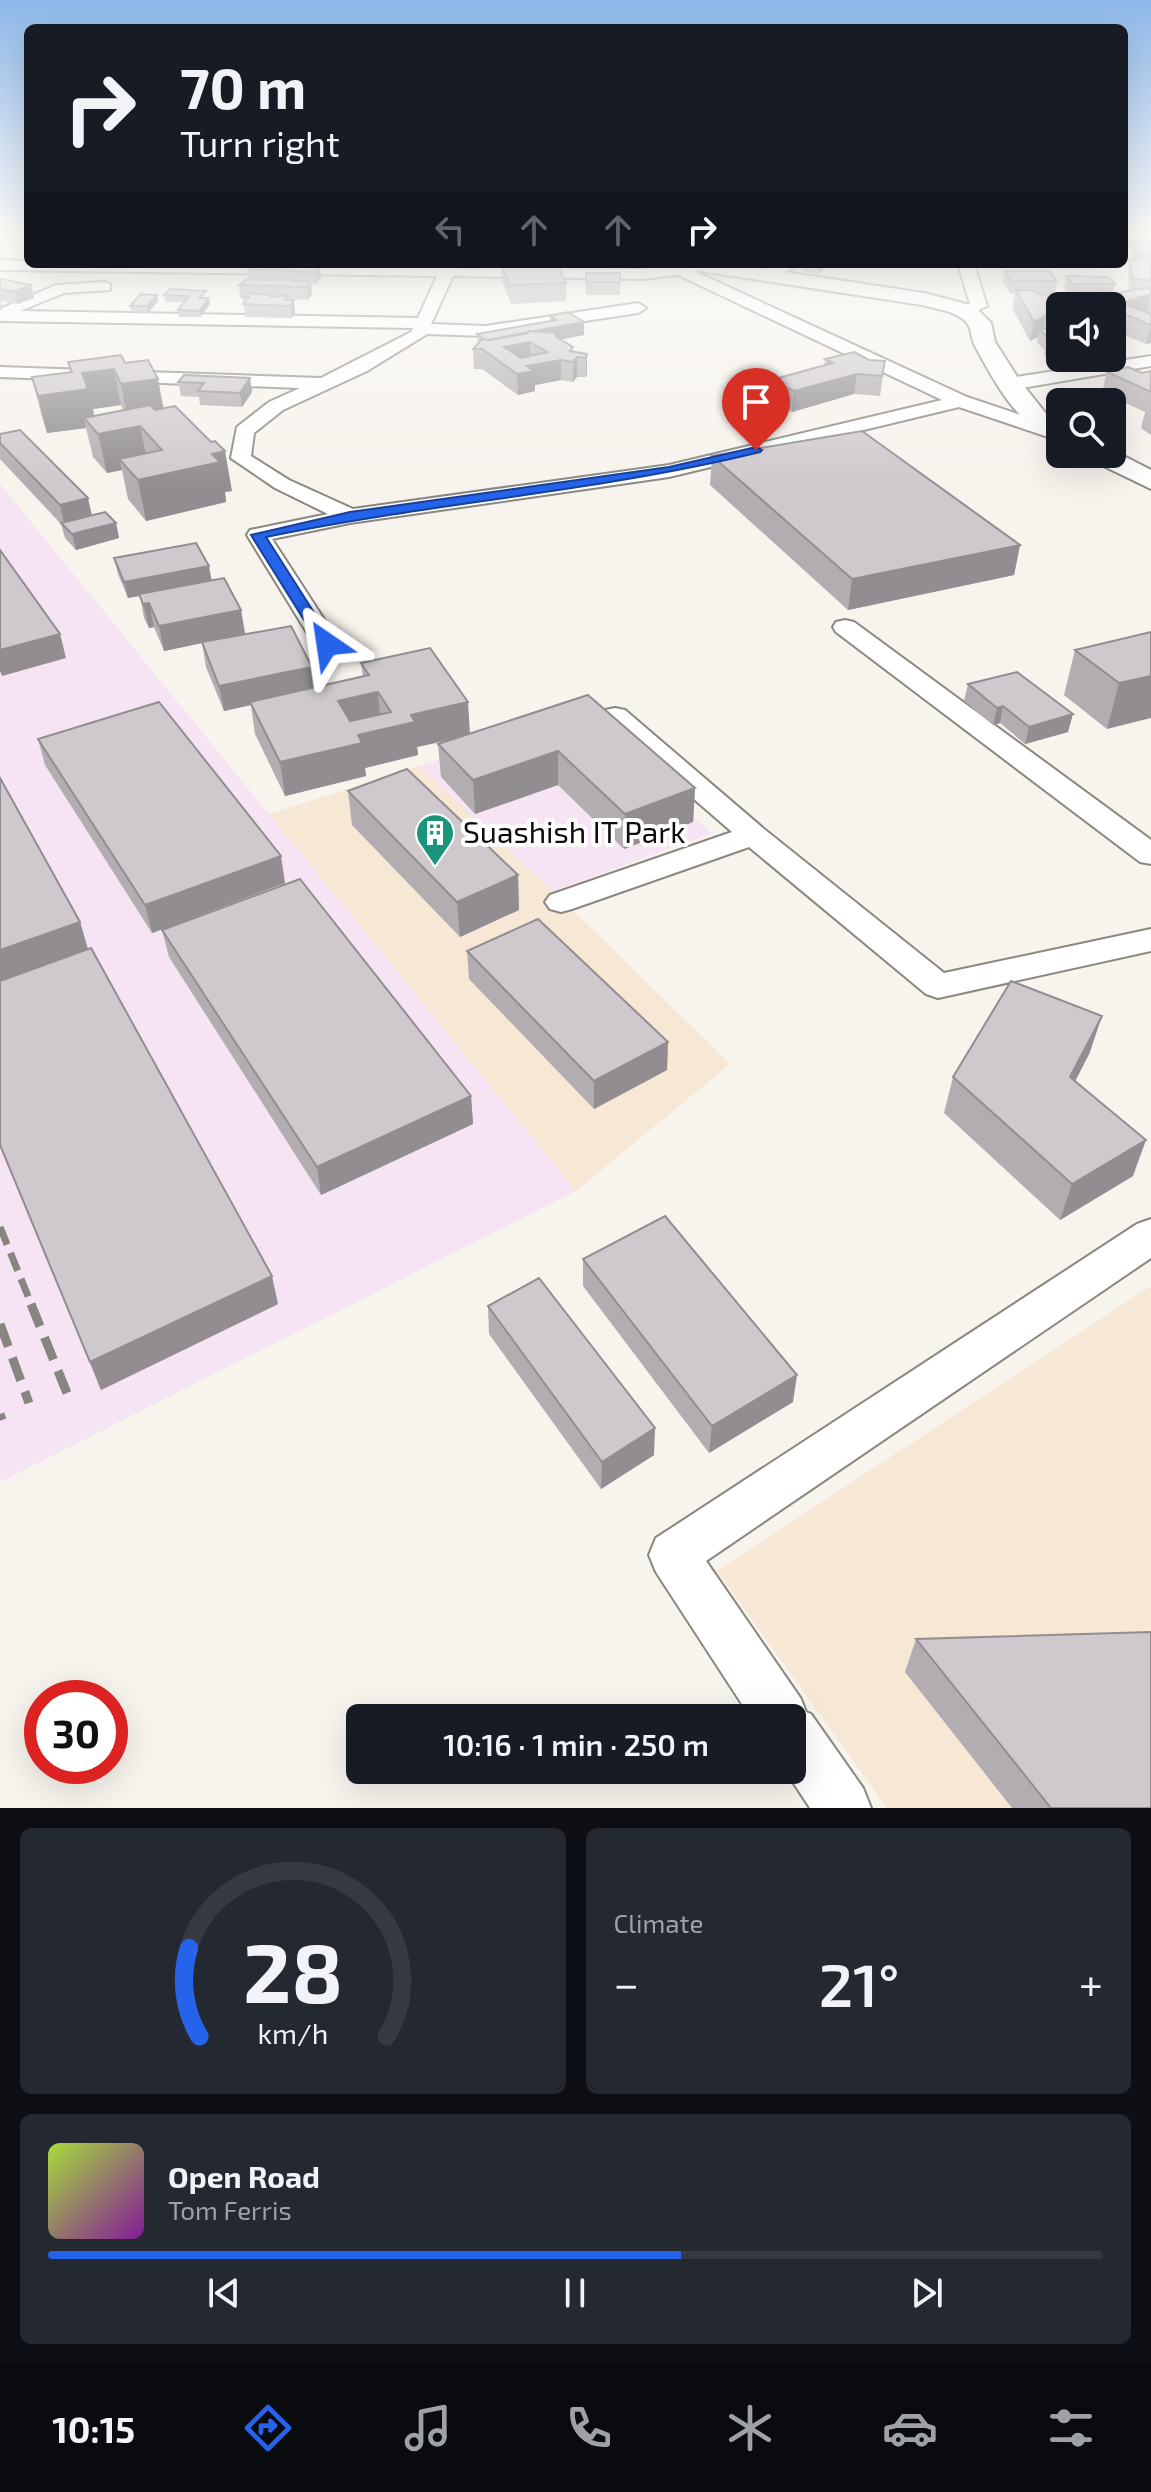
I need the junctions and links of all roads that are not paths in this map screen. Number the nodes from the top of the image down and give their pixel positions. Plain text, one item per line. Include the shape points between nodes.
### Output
1 (14, 315) edge
2 (428, 315) edge
3 (589, 315) edge
4 (790, 315) edge
5 (976, 315) edge
6 (986, 315) edge
7 (1001, 323) dead end
8 (423, 326) junction
9 (1024, 356) dead end
10 (1151, 361) edge
11 (0, 372) edge
12 (1039, 378) junction
13 (324, 384) junction
14 (1010, 384) junction
15 (1047, 388) edge
16 (960, 401) junction
17 (1046, 425) edge
18 (1046, 429) edge
19 (1126, 447) edge
20 (1151, 461) edge
21 (1126, 468) edge
22 (1151, 481) edge
23 (350, 516) junction
24 (845, 627) dead end
25 (327, 644) dead end
26 (615, 716) edge
27 (753, 835) junction
28 (1151, 855) edge
29 (561, 902) dead end
30 (1151, 940) edge
31 (1151, 1236) edge
32 (773, 1704) edge
33 (806, 1754) edge
34 (843, 1808) edge

1 - 8 street
2 - 8 street
3 - 8 street via 486,331
4 - 16 street
5 - 14 main road via 984,342
6 - 7 main road
8 - 13 street via 418,335
9 - 12 main road
10 - 12 street
11 - 13 street
12 - 14 street
12 - 15 main road
13 - 23 street via 276,406 244,431 241,458
14 - 17 main road
16 - 18 street
16 - 23 street via 642,481
19 - 20 main road
21 - 22 main road
23 - 25 street via 258,535
24 - 28 street
26 - 27 street
27 - 29 street
27 - 30 street via 938,986
31 - 32 street via 673,1555
33 - 34 street

